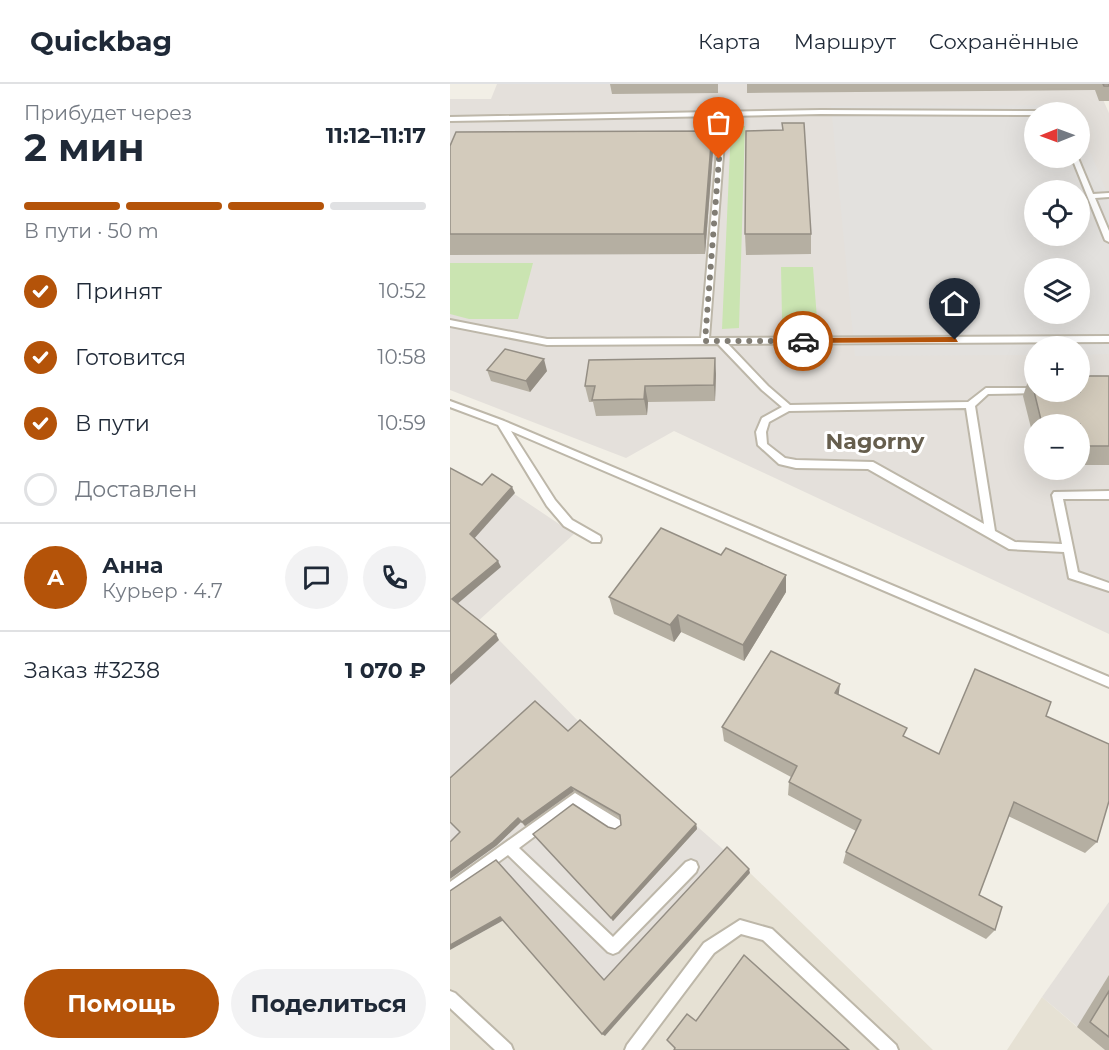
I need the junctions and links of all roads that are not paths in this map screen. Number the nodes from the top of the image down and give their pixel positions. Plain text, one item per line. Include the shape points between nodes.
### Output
1 (1024, 113) edge
2 (723, 114) junction
3 (450, 119) edge
4 (1079, 168) edge
5 (1109, 195) edge
6 (1091, 196) junction
7 (1109, 240) edge
8 (450, 323) edge
9 (1109, 339) edge
10 (705, 341) junction
11 (720, 341) junction
12 (1024, 391) edge
13 (450, 404) edge
14 (970, 405) junction
15 (786, 406) dead end
16 (501, 423) junction
17 (1109, 495) edge
18 (990, 533) junction
19 (596, 539) dead end
20 (1068, 548) junction
21 (1109, 586) edge
22 (1109, 682) edge
23 (616, 825) edge
24 (509, 847) junction
25 (691, 867) dead end
26 (450, 890) edge
27 (450, 998) edge
28 (506, 1050) edge
29 (632, 1050) edge
30 (891, 1050) edge

1 - 2 lane
2 - 3 lane
2 - 10 lane
4 - 6 lane
5 - 6 lane
6 - 7 lane
8 - 10 lane via 547,342
9 - 11 lane
10 - 11 lane
11 - 15 lane
12 - 14 lane via 986,391
13 - 16 lane
14 - 18 lane
14 - 18 lane via 788,408 765,420 760,432 763,445 782,461 870,465
16 - 19 lane via 551,503 568,523
16 - 22 lane
17 - 20 lane via 1057,495
18 - 20 lane via 1013,546
20 - 21 lane via 1073,575
23 - 24 lane via 575,799
24 - 25 lane via 613,947
24 - 26 lane
27 - 28 lane
29 - 30 lane via 709,948 740,927 767,934

